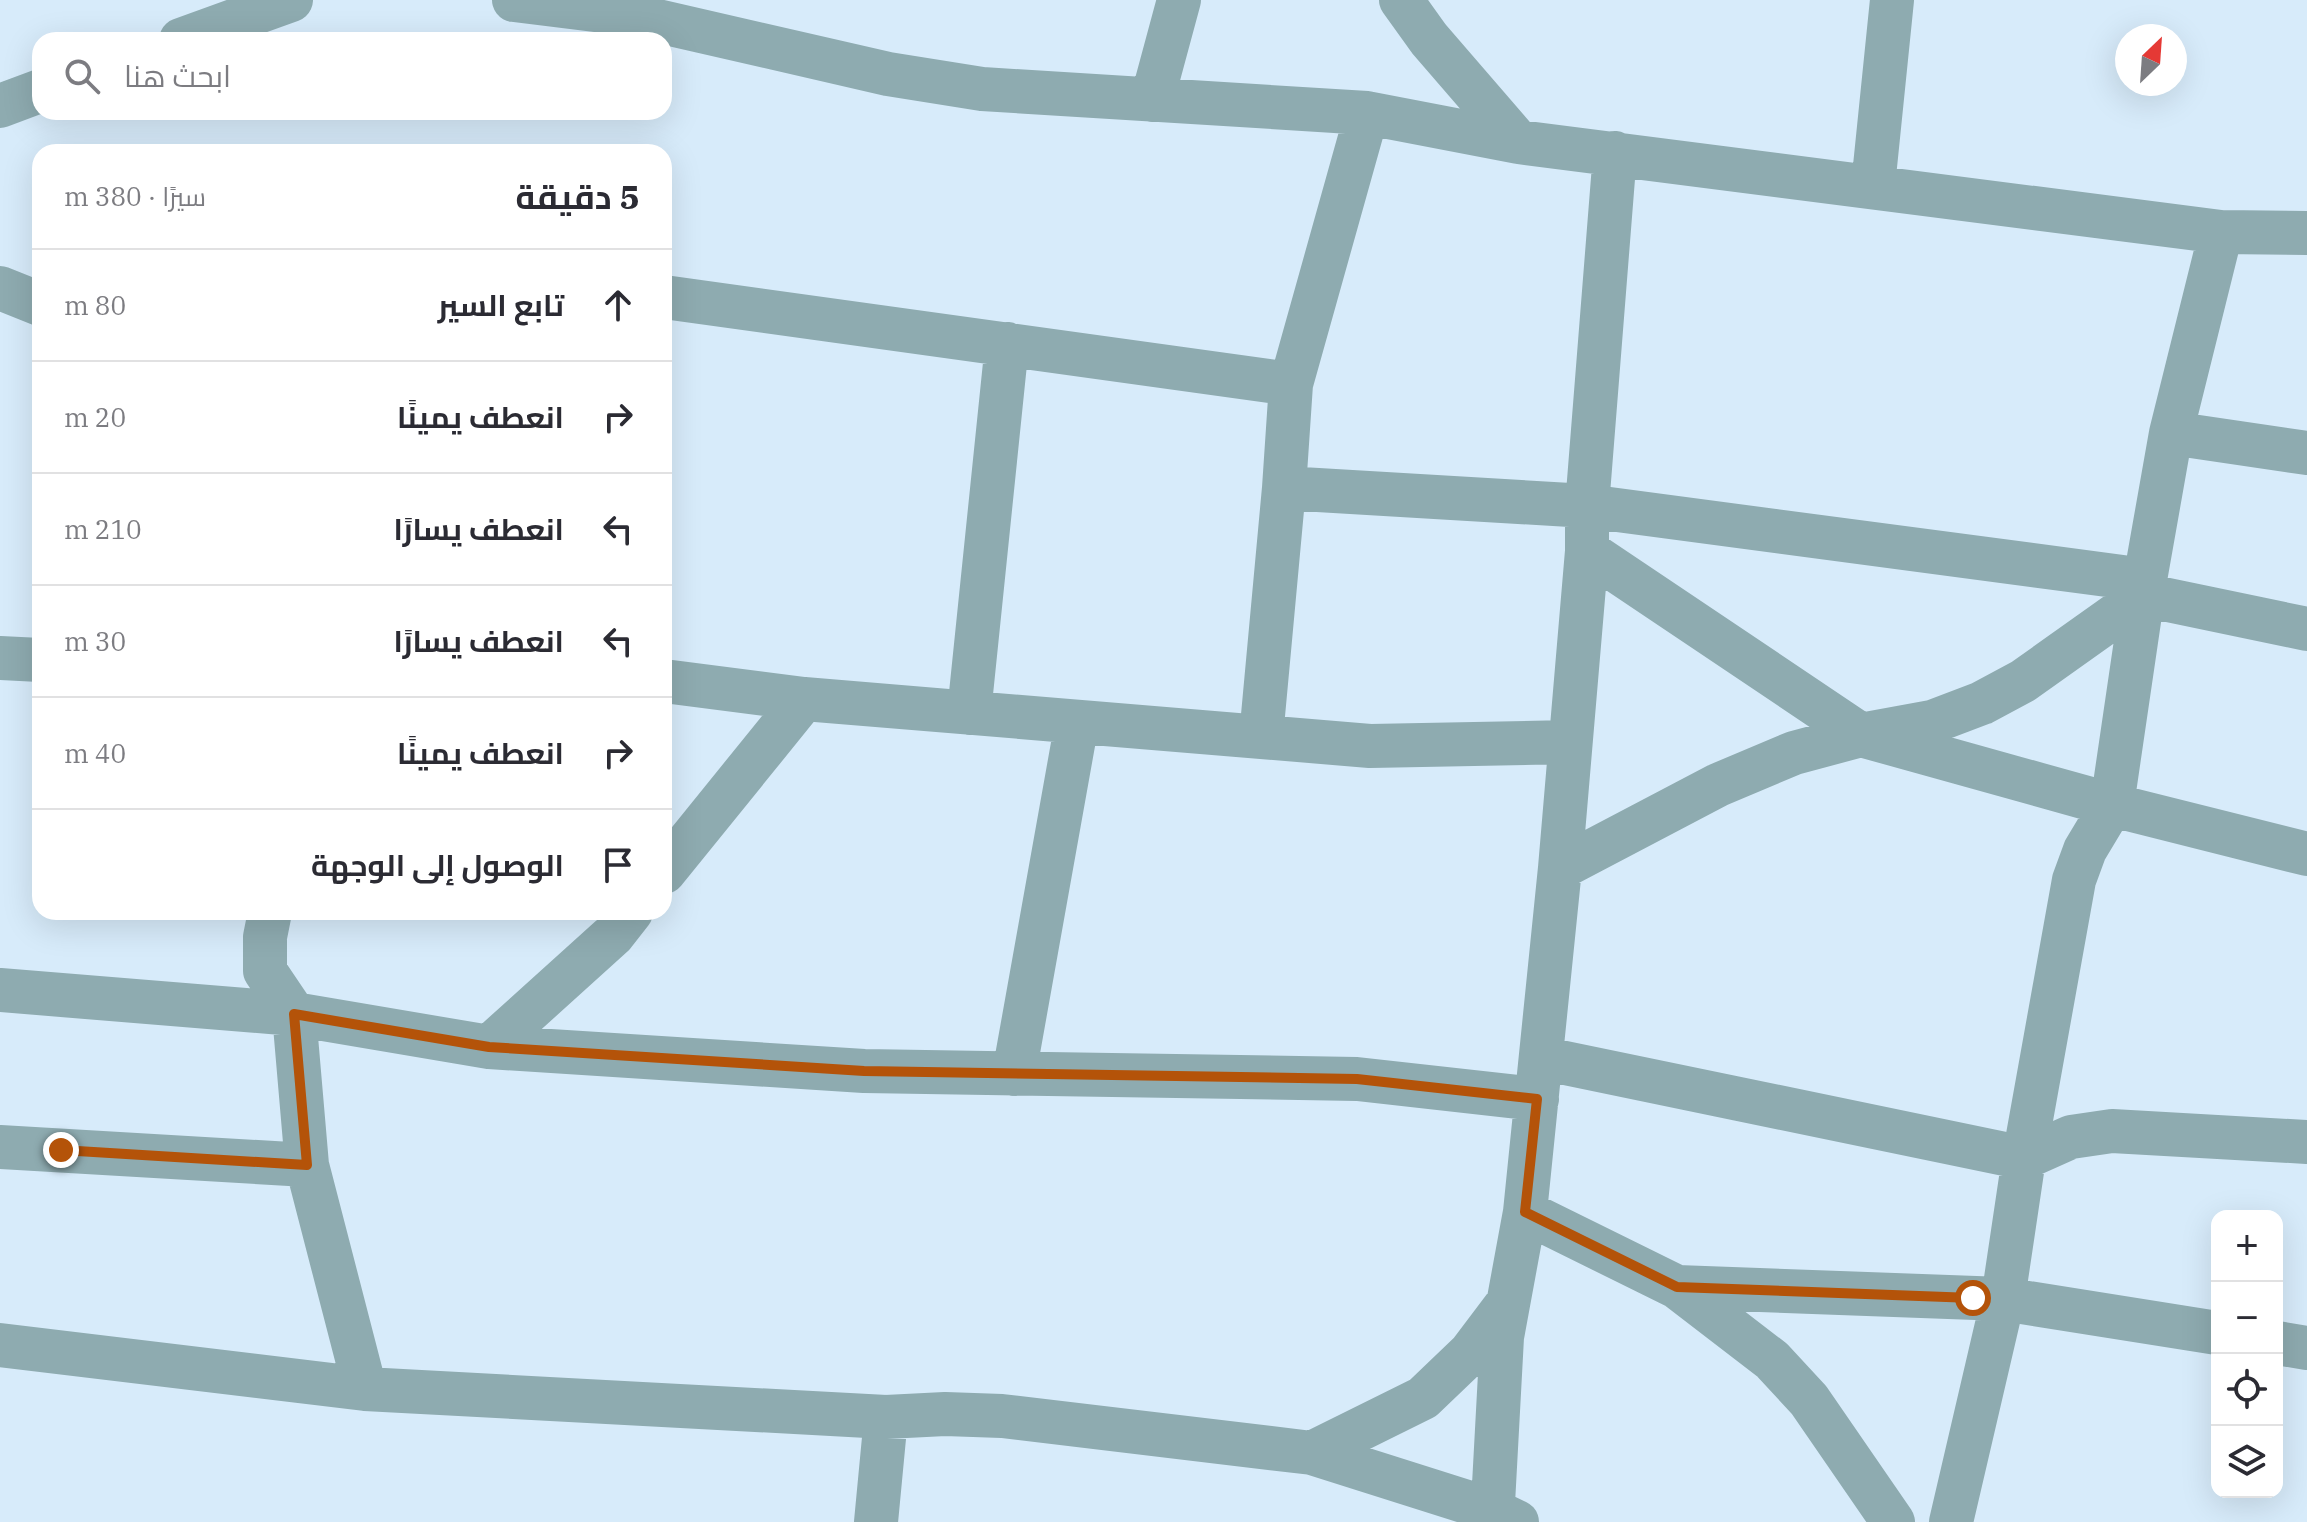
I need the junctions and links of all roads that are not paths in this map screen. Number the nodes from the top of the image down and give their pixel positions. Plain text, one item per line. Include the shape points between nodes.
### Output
1 (291, 0) edge
2 (514, 0) edge
3 (1179, 0) edge
4 (1401, 0) edge
5 (1892, 0) edge
6 (629, 7) edge
7 (203, 32) edge
8 (32, 94) edge
9 (1152, 100) junction
10 (0, 106) edge
11 (1367, 113) junction
12 (1518, 142) junction
13 (1615, 153) junction
14 (1873, 186) junction
15 (2221, 232) junction
16 (2307, 233) edge
17 (0, 288) edge
18 (672, 298) edge
19 (32, 301) edge
20 (1007, 344) junction
21 (1291, 384) junction
22 (2171, 433) junction
23 (2307, 453) edge
24 (1284, 488) junction
25 (1587, 506) junction
26 (1587, 551) junction
27 (2144, 587) junction
28 (2307, 629) edge
29 (0, 658) edge
30 (32, 660) edge
31 (672, 682) edge
32 (804, 699) junction
33 (969, 713) junction
34 (1077, 722) junction
35 (1861, 735) junction
36 (1261, 737) junction
37 (1570, 742) junction
38 (2112, 805) junction
39 (2307, 854) edge
40 (672, 862) edge
41 (1560, 868) junction
42 (268, 920) edge
43 (625, 920) edge
44 (0, 990) edge
45 (294, 1014) junction
46 (489, 1047) junction
47 (1014, 1074) junction
48 (1539, 1078) junction
49 (2307, 1142) edge
50 (0, 1147) edge
51 (2024, 1158) junction
52 (307, 1165) junction
53 (1525, 1212) junction
54 (1677, 1287) junction
55 (2003, 1299) junction
56 (1508, 1303) junction
57 (2211, 1332) edge
58 (2283, 1344) edge
59 (0, 1345) edge
60 (2307, 1348) edge
61 (365, 1389) junction
62 (886, 1417) junction
63 (1312, 1453) junction
64 (1500, 1518) edge
65 (876, 1522) edge
66 (1893, 1522) edge
67 (1951, 1522) edge

1 - 7 street
2 - 6 street
3 - 9 street
4 - 12 street
5 - 14 street
6 - 9 street via 888,74 982,89
8 - 10 street
9 - 11 street
11 - 12 street
11 - 21 street
12 - 13 street
13 - 14 street
13 - 25 street
14 - 15 street
15 - 16 street
15 - 22 street
17 - 19 street
18 - 20 street
20 - 21 street
20 - 33 street
21 - 24 street
22 - 23 street
22 - 27 street
24 - 25 street
24 - 36 street
25 - 26 street
25 - 27 street
26 - 35 street
26 - 37 street
27 - 28 street
27 - 35 street via 2023,681 1982,703 1932,722
27 - 38 street
29 - 30 street
31 - 32 street
32 - 33 street
32 - 40 street
33 - 34 street
34 - 36 street
34 - 47 street
35 - 38 street
35 - 41 street via 1794,753 1718,785
36 - 37 street via 1370,746
37 - 41 street
38 - 39 street
38 - 51 street via 2074,880
41 - 48 street
42 - 45 street via 265,971
43 - 46 street
44 - 45 street
45 - 46 street
45 - 52 street
46 - 47 street via 864,1071
47 - 48 street
48 - 51 street
48 - 53 street
49 - 51 street via 2112,1131 2071,1137
50 - 52 street
51 - 55 street
52 - 61 street
53 - 54 street
53 - 56 street
54 - 55 street
54 - 66 street via 1772,1360 1809,1400
55 - 57 street
55 - 67 street
56 - 63 street via 1470,1353 1423,1398
56 - 64 street via 1502,1337
58 - 60 street
59 - 61 street
61 - 62 street
62 - 63 street via 1002,1416
62 - 65 street
63 - 64 street

